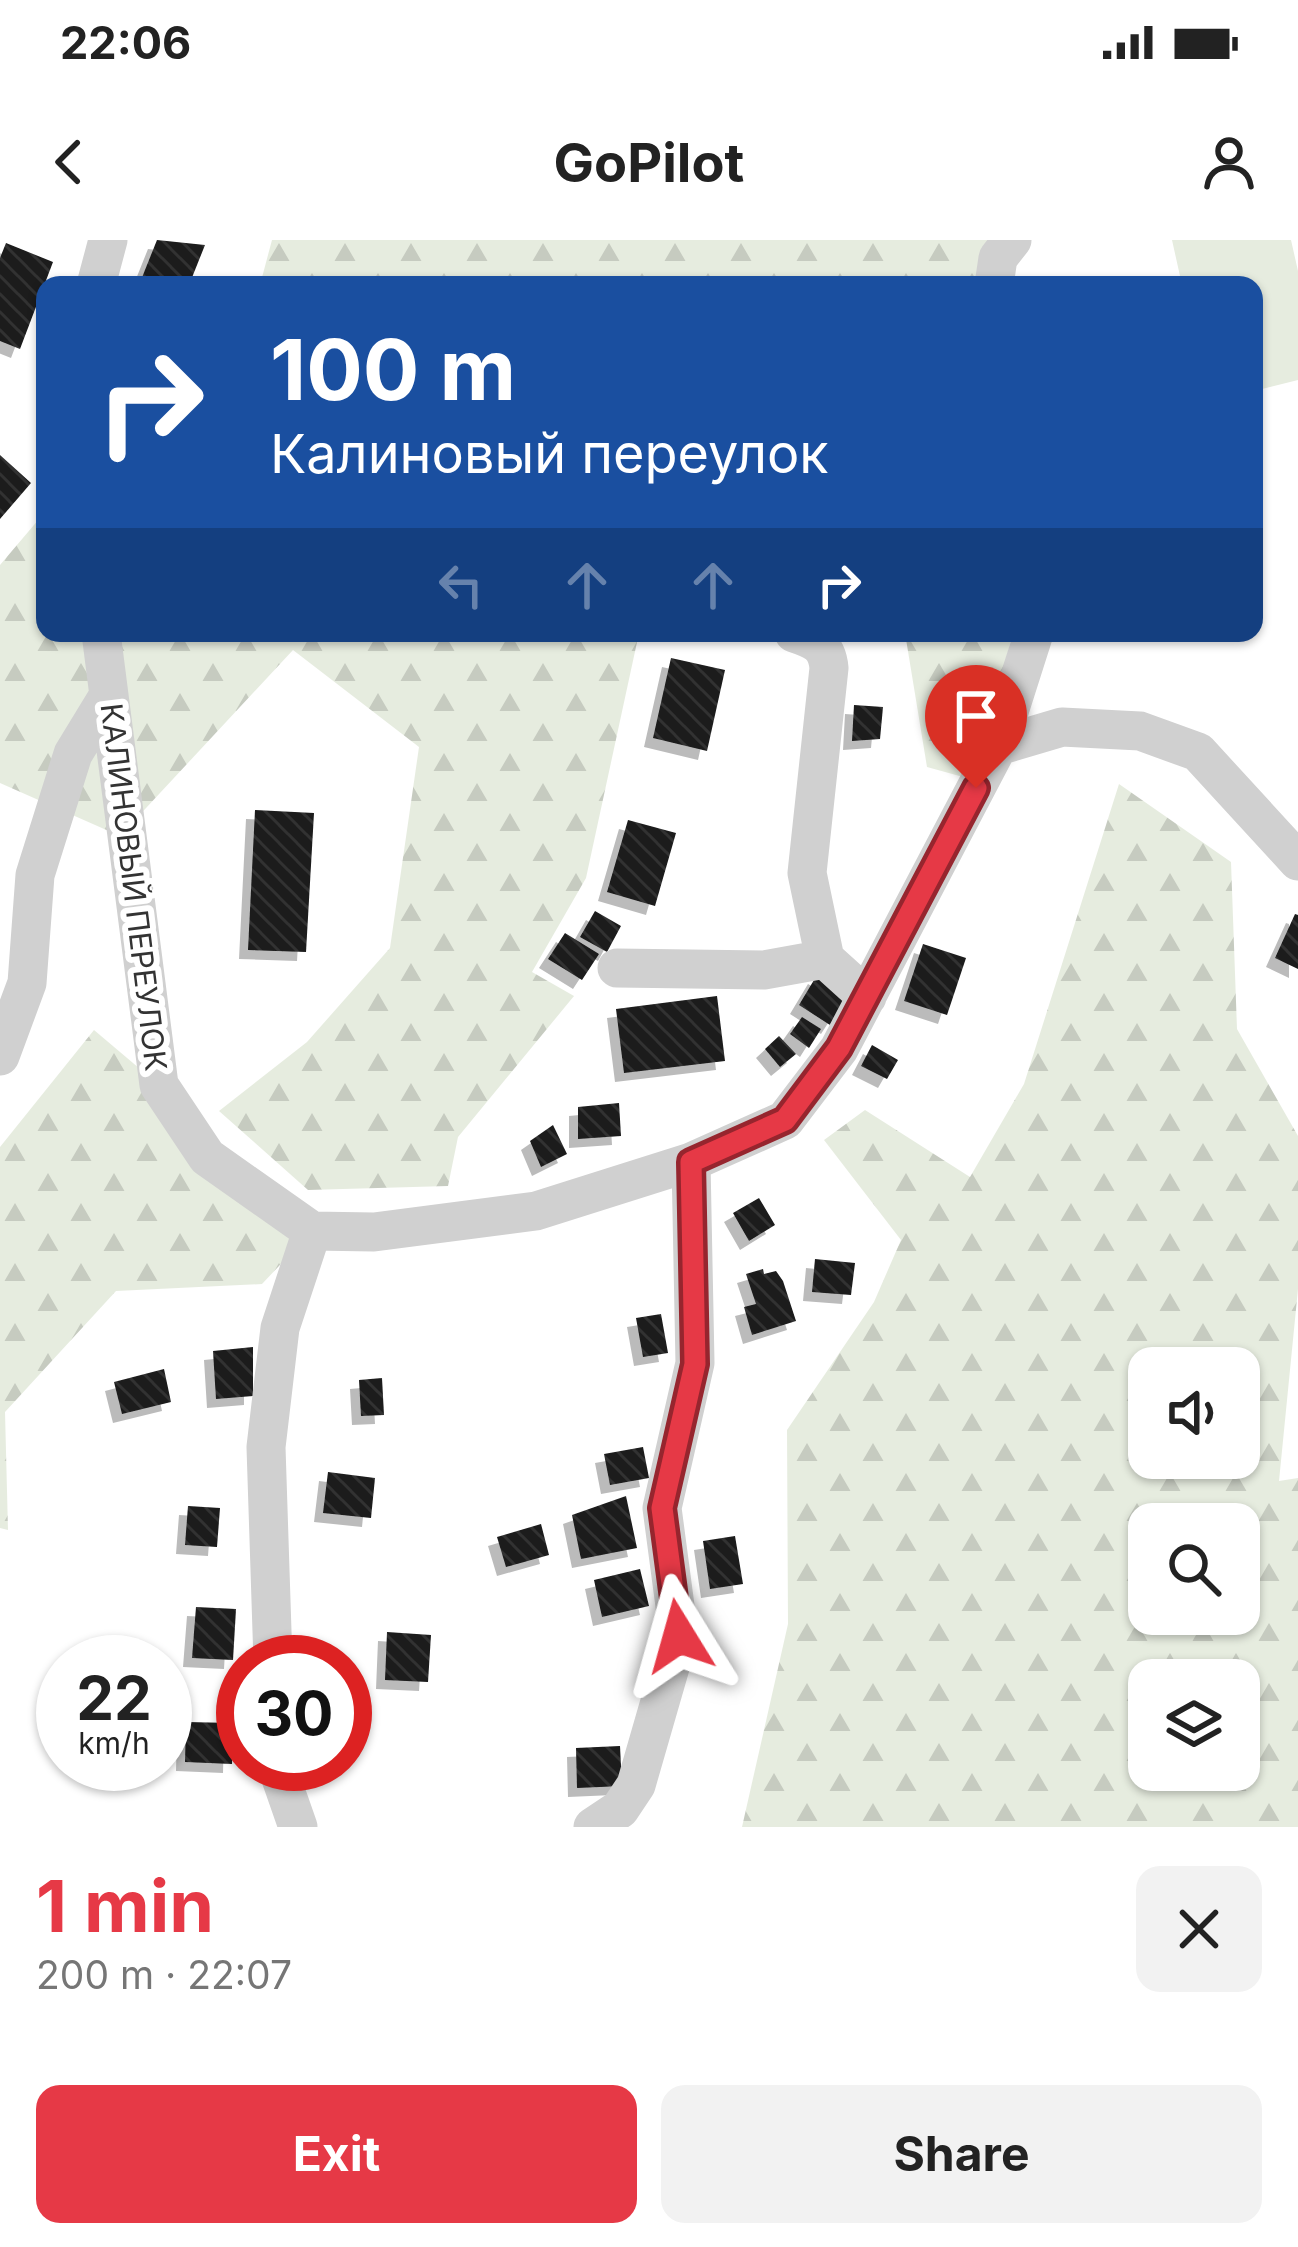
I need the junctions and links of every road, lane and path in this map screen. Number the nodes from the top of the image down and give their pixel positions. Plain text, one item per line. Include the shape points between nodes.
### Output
1 (108, 240) edge
2 (1012, 240) edge
3 (99, 276) edge
4 (995, 276) edge
5 (102, 642) edge
6 (818, 642) edge
7 (1031, 642) edge
8 (109, 695) junction
9 (998, 746) junction
10 (1298, 861) edge
11 (826, 959) junction
12 (617, 968) dead end
13 (867, 997) junction
14 (0, 1056) edge
15 (691, 1162) junction
16 (312, 1232) junction
17 (272, 1635) edge
18 (285, 1791) edge
19 (298, 1827) edge
20 (593, 1827) edge

1 - 3 street
2 - 4 street
5 - 8 street, КАЛИНОВЫЙ ПЕРЕУЛОК
6 - 11 street via 829,668 807,873
7 - 9 street
8 - 14 street via 74,754 35,875 32,958
8 - 16 street, КАЛИНОВЫЙ ПЕРЕУЛОК via 159,1085 207,1157
9 - 10 street via 1062,727 1140,731 1198,752
9 - 13 street
11 - 12 street via 764,970
11 - 13 street
13 - 15 street via 785,1120
15 - 16 street via 536,1211
15 - 20 street via 695,1364 662,1508 679,1636 636,1785
16 - 17 street via 280,1328 266,1447
18 - 19 street

